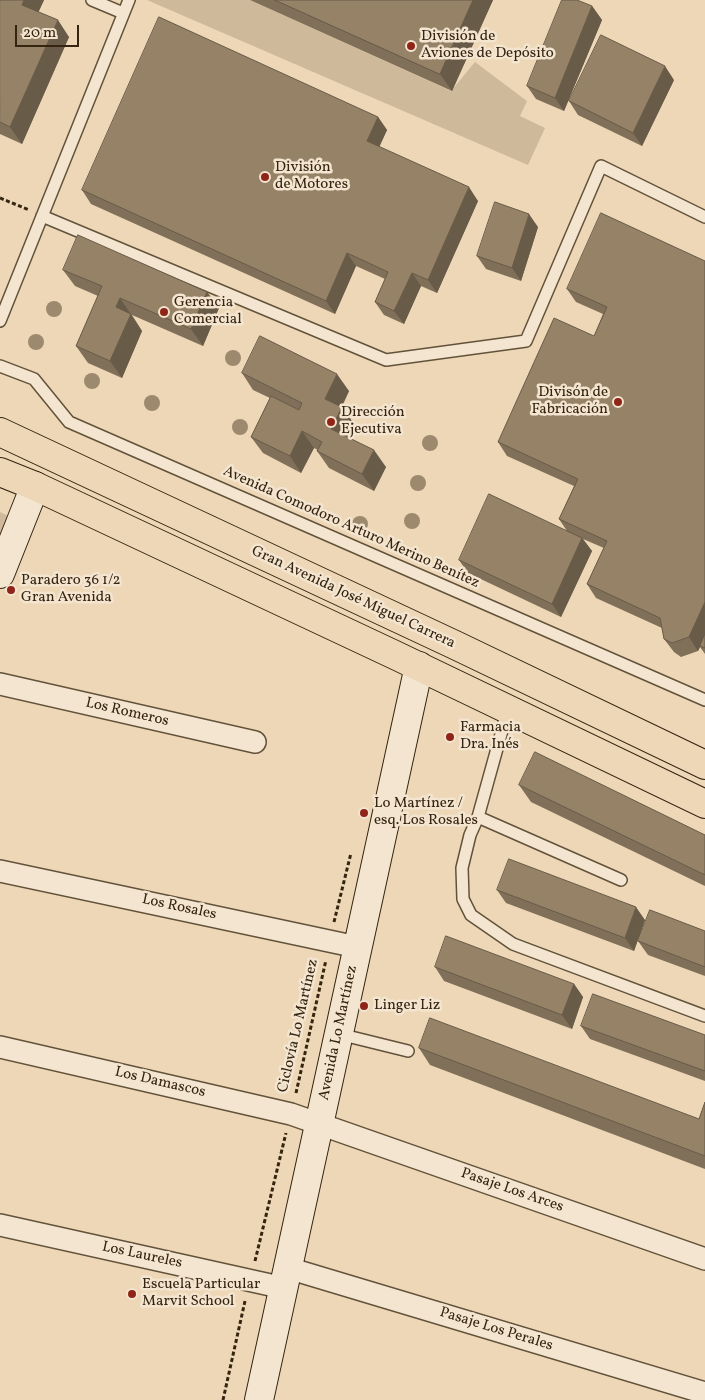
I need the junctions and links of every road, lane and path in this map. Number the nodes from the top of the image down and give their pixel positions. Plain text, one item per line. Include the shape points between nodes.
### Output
1 (92, 0) edge
2 (129, 0) edge
3 (123, 13) junction
4 (0, 198) edge
5 (18, 206) dead end
6 (42, 216) junction
7 (705, 217) edge
8 (0, 321) edge
9 (0, 366) edge
10 (0, 432) edge
11 (26, 443) junction
12 (0, 472) edge
13 (35, 486) junction
14 (0, 574) edge
15 (454, 645) junction
16 (419, 666) junction
17 (0, 684) edge
18 (705, 700) edge
19 (508, 709) junction
20 (255, 742) dead end
21 (705, 765) edge
22 (705, 804) edge
23 (478, 817) junction
24 (353, 845) dead end
25 (0, 871) edge
26 (621, 880) dead end
27 (330, 940) junction
28 (358, 947) junction
29 (705, 1016) edge
30 (339, 1034) junction
31 (0, 1048) edge
32 (408, 1051) dead end
33 (291, 1114) junction
34 (319, 1123) junction
35 (0, 1225) edge
36 (705, 1259) edge
37 (286, 1278) junction
38 (250, 1280) junction
39 (705, 1393) edge
40 (222, 1400) edge
41 (260, 1400) edge

1 - 3 lane
2 - 3 lane
3 - 6 lane
4 - 5 path
6 - 7 lane via 386,360 526,341 601,166
6 - 8 lane
9 - 18 lane, Avenida Comodoro Arturo Merino Benítez via 34,379 69,422
10 - 11 main road, Gran Avenida José Miguel Carrera
11 - 13 main road via 33,464
11 - 15 main road, Gran Avenida José Miguel Carrera
12 - 13 main road
13 - 14 main road
13 - 16 main road
15 - 16 main road via 429,653
15 - 21 main road, Gran Avenida José Miguel Carrera
16 - 19 main road
16 - 28 main road, Avenida Lo Martínez
17 - 20 street, Los Romeros
19 - 22 main road
19 - 23 lane
23 - 26 lane
23 - 29 lane via 462,868 463,899 471,915 513,944
24 - 27 path, Ciclovía Lo Martínez
25 - 27 street, Los Rosales
27 - 28 street, Los Rosales
27 - 33 path, Ciclovía Lo Martínez
28 - 30 main road, Avenida Lo Martínez
30 - 32 lane
30 - 34 main road, Avenida Lo Martínez
31 - 33 street, Los Damascos
33 - 34 street, Los Damascos
33 - 38 path, Ciclovía Lo Martínez
34 - 36 street, Pasaje Los Arces
34 - 37 main road, Avenida Lo Martínez
35 - 38 street, Los Laureles
37 - 38 street, Los Laureles
37 - 39 street, Pasaje Los Perales
37 - 41 main road, Avenida Lo Martínez
38 - 40 path, Ciclovía Lo Martínez

